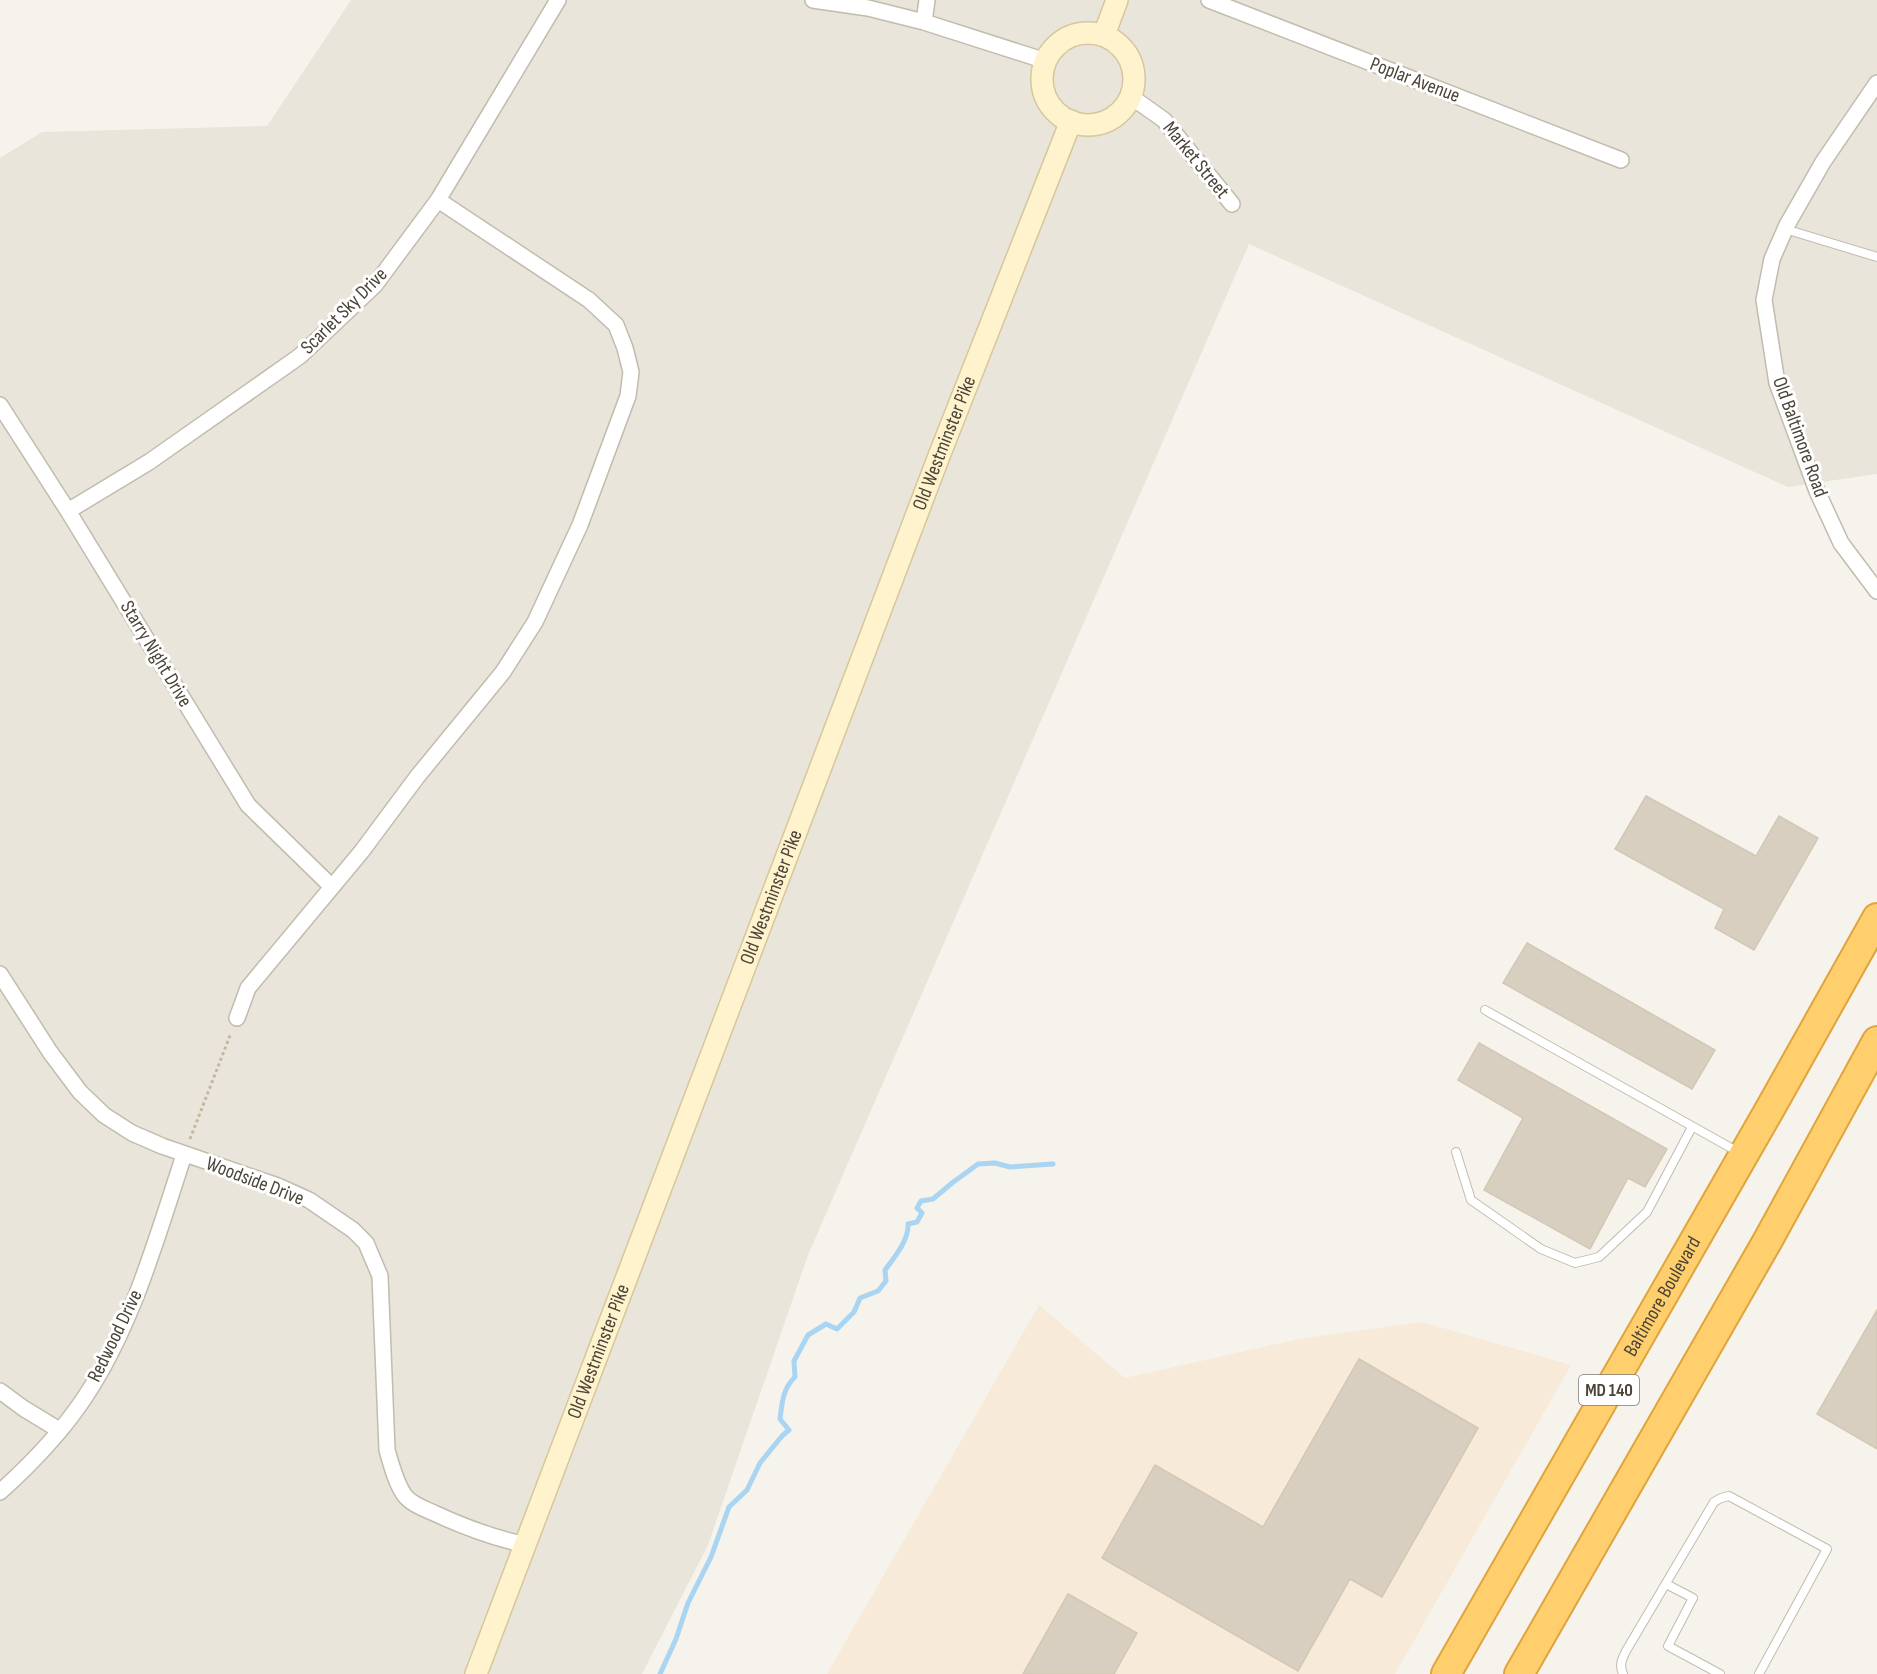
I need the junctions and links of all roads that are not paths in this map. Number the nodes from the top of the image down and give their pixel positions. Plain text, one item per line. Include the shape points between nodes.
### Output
1 (558, 0) edge
2 (813, 0) edge
3 (927, 0) edge
4 (1117, 0) edge
5 (1209, 0) edge
6 (924, 22) junction
7 (1104, 35) junction
8 (1046, 61) junction
9 (1877, 83) edge
10 (1130, 96) junction
11 (1071, 121) junction
12 (1622, 160) dead end
13 (438, 200) junction
14 (1232, 204) dead end
15 (1785, 229) junction
16 (1877, 257) edge
17 (0, 405) edge
18 (68, 511) junction
19 (1877, 591) edge
20 (331, 886) junction
21 (1877, 918) edge
22 (0, 974) edge
23 (1485, 1010) dead end
24 (237, 1018) road end
25 (1877, 1041) edge
26 (1692, 1127) junction
27 (1456, 1152) dead end
28 (184, 1155) junction
29 (1744, 1155) junction
30 (0, 1391) edge
31 (59, 1430) junction
32 (0, 1492) edge
33 (526, 1545) junction
34 (1666, 1584) junction
35 (476, 1674) edge
36 (1446, 1674) edge
37 (1519, 1674) edge
38 (1623, 1674) edge
39 (1720, 1674) edge
40 (1759, 1674) edge

1 - 13 street, Scarlet Sky Drive
2 - 6 street
3 - 6 street
4 - 7 main road
5 - 12 street, Poplar Avenue
6 - 8 street
7 - 8 main road via 1085,32 1067,37
7 - 10 main road via 1122,47 1133,66 1134,89
8 - 11 main road via 1042,84 1048,102
9 - 15 street, Old Baltimore Road via 1823,162
10 - 11 main road via 1124,109 1106,122 1084,125
10 - 14 street, Market Street via 1164,120
11 - 33 main road, Old Westminster Pike via 917,511
13 - 18 street, Scarlet Sky Drive via 375,285 300,356 149,462
13 - 20 street via 588,300 616,325 630,372 628,396 580,525 535,622 503,672
15 - 16 lane
15 - 19 street, Old Baltimore Road via 1772,259 1764,300 1777,383 1841,543
17 - 18 street, Starry Night Drive
18 - 20 street, Starry Night Drive via 249,805
20 - 24 street via 248,988
21 - 29 highway, Baltimore Boulevard / MD 140
22 - 28 street, Woodside Drive via 80,1092 132,1132
23 - 26 lane
25 - 37 highway
26 - 27 lane via 1647,1212 1599,1257 1575,1263 1541,1249 1472,1200
26 - 29 lane
28 - 31 street, Redwood Drive via 130,1309 88,1391
28 - 33 street, Woodside Drive via 309,1200 366,1243 380,1276 387,1450 406,1497 453,1522
29 - 36 highway, Baltimore Boulevard / MD 140
30 - 31 street
31 - 32 street, Redwood Drive
33 - 35 main road, Old Westminster Pike
34 - 38 lane via 1626,1651
34 - 39 lane via 1693,1598 1668,1646
34 - 40 lane via 1714,1502 1721,1497 1740,1501 1827,1549

